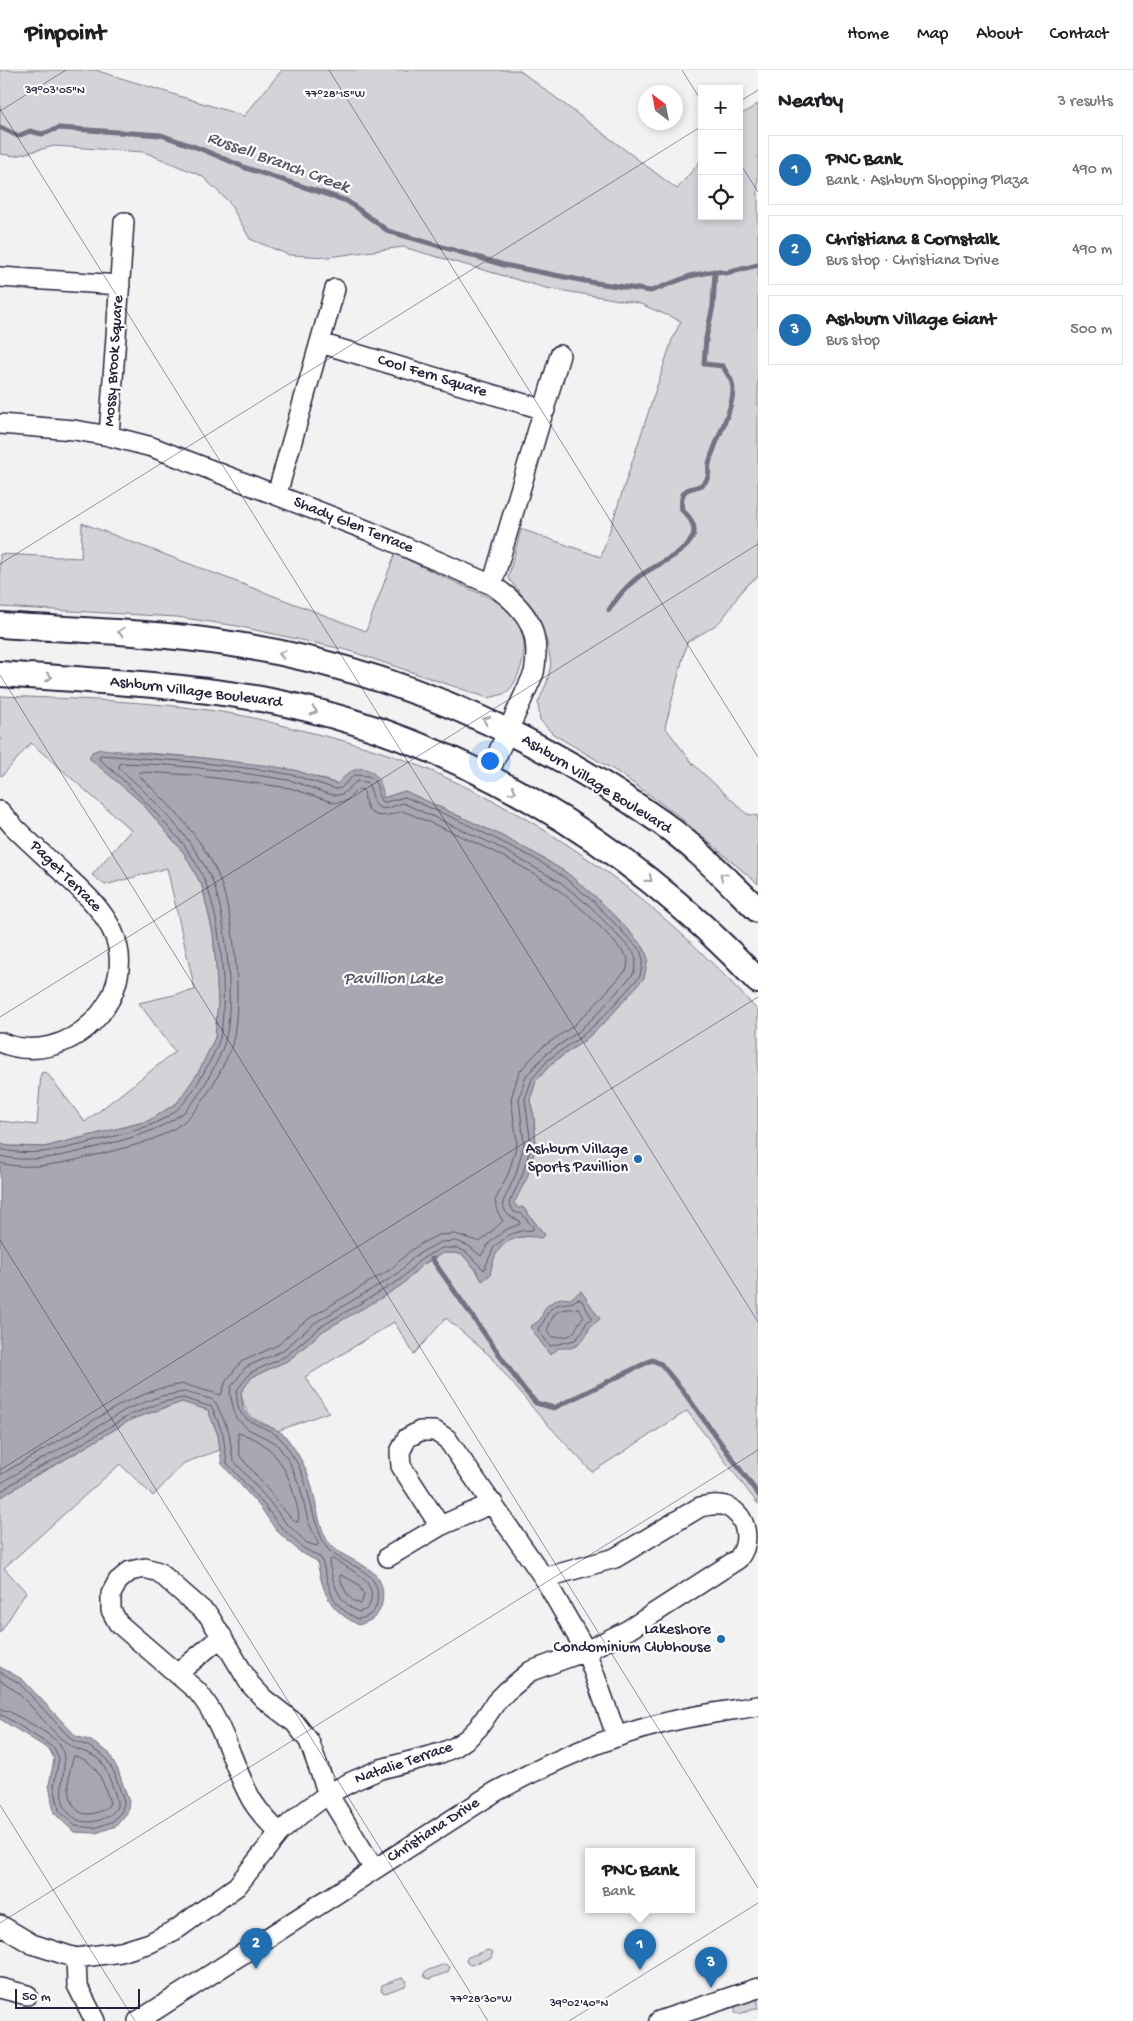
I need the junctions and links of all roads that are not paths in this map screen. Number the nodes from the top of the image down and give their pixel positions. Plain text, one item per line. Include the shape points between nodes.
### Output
1 (124, 222) dead end
2 (0, 277) edge
3 (120, 285) junction
4 (335, 289) dead end
5 (320, 344) junction
6 (560, 355) dead end
7 (544, 410) junction
8 (0, 424) edge
9 (109, 436) junction
10 (277, 494) junction
11 (492, 585) junction
12 (0, 625) edge
13 (0, 674) edge
14 (508, 731) junction
15 (487, 777) junction
16 (0, 811) edge
17 (758, 910) edge
18 (758, 981) edge
19 (0, 1042) edge
20 (493, 1503) junction
21 (440, 1526) junction
22 (388, 1557) dead end
23 (544, 1578) junction
24 (222, 1636) junction
25 (586, 1651) junction
26 (177, 1674) junction
27 (758, 1706) edge
28 (617, 1737) junction
29 (328, 1794) junction
30 (279, 1833) junction
31 (374, 1869) junction
32 (0, 1925) edge
33 (76, 1958) junction
34 (0, 1988) edge
35 (758, 1988) edge
36 (27, 1995) dead end
37 (95, 2021) edge
38 (138, 2021) edge
39 (659, 2021) edge

1 - 3 street, Mossy Brook Square
2 - 3 street, Mossy Brook Square
3 - 9 street, Mossy Brook Square
4 - 5 street
5 - 7 street, Cool Fern Square
5 - 10 street
6 - 7 street
7 - 11 street
8 - 9 street, Shady Glen Terrace
9 - 10 street, Shady Glen Terrace via 182,457
10 - 11 street, Shady Glen Terrace
11 - 14 street, Shady Glen Terrace via 518,604 532,628 537,655 534,673
14 -> 12 main road, Ashburn Village Boulevard via 459,708 354,672 270,651 175,637
13 -> 15 main road, Ashburn Village Boulevard via 158,685 262,699 365,725
14 - 15 street, Shady Glen Terrace
17 -> 14 main road, Ashburn Village Boulevard via 663,824 581,771
15 -> 18 main road, Ashburn Village Boulevard via 545,809 641,873 700,922
16 - 19 street, Paget Terrace via 101,910 112,931 118,976 111,997 99,1016 82,1032 52,1046 16,1047
20 - 21 street
20 - 21 street via 446,1438 435,1431 420,1430 407,1438 400,1452 401,1466
20 - 23 street
21 - 22 street
23 - 25 street
23 - 25 street, Natalie Terrace via 616,1558 700,1507 714,1504 728,1507 740,1517 747,1538 738,1559 628,1630
24 - 26 street
24 - 26 street via 209,1616 159,1572 145,1568 130,1571 118,1581 112,1594 111,1610 118,1623
24 - 29 street via 250,1684 295,1723 309,1741
25 - 28 street
25 - 29 street, Natalie Terrace via 531,1671 507,1691 478,1728 455,1747 381,1769
26 - 30 street via 197,1691 215,1716 250,1797
27 - 28 street, Christiana Drive via 664,1723
28 - 31 street, Christiana Drive via 526,1775
29 - 30 street, Natalie Terrace
29 - 31 street
30 - 33 street, Natalie Terrace via 237,1886 177,1929 150,1943 121,1952
31 - 38 street, Christiana Drive
32 - 33 street, Natalie Terrace via 32,1944
33 - 37 street via 77,1985
34 - 36 street
35 - 39 street

